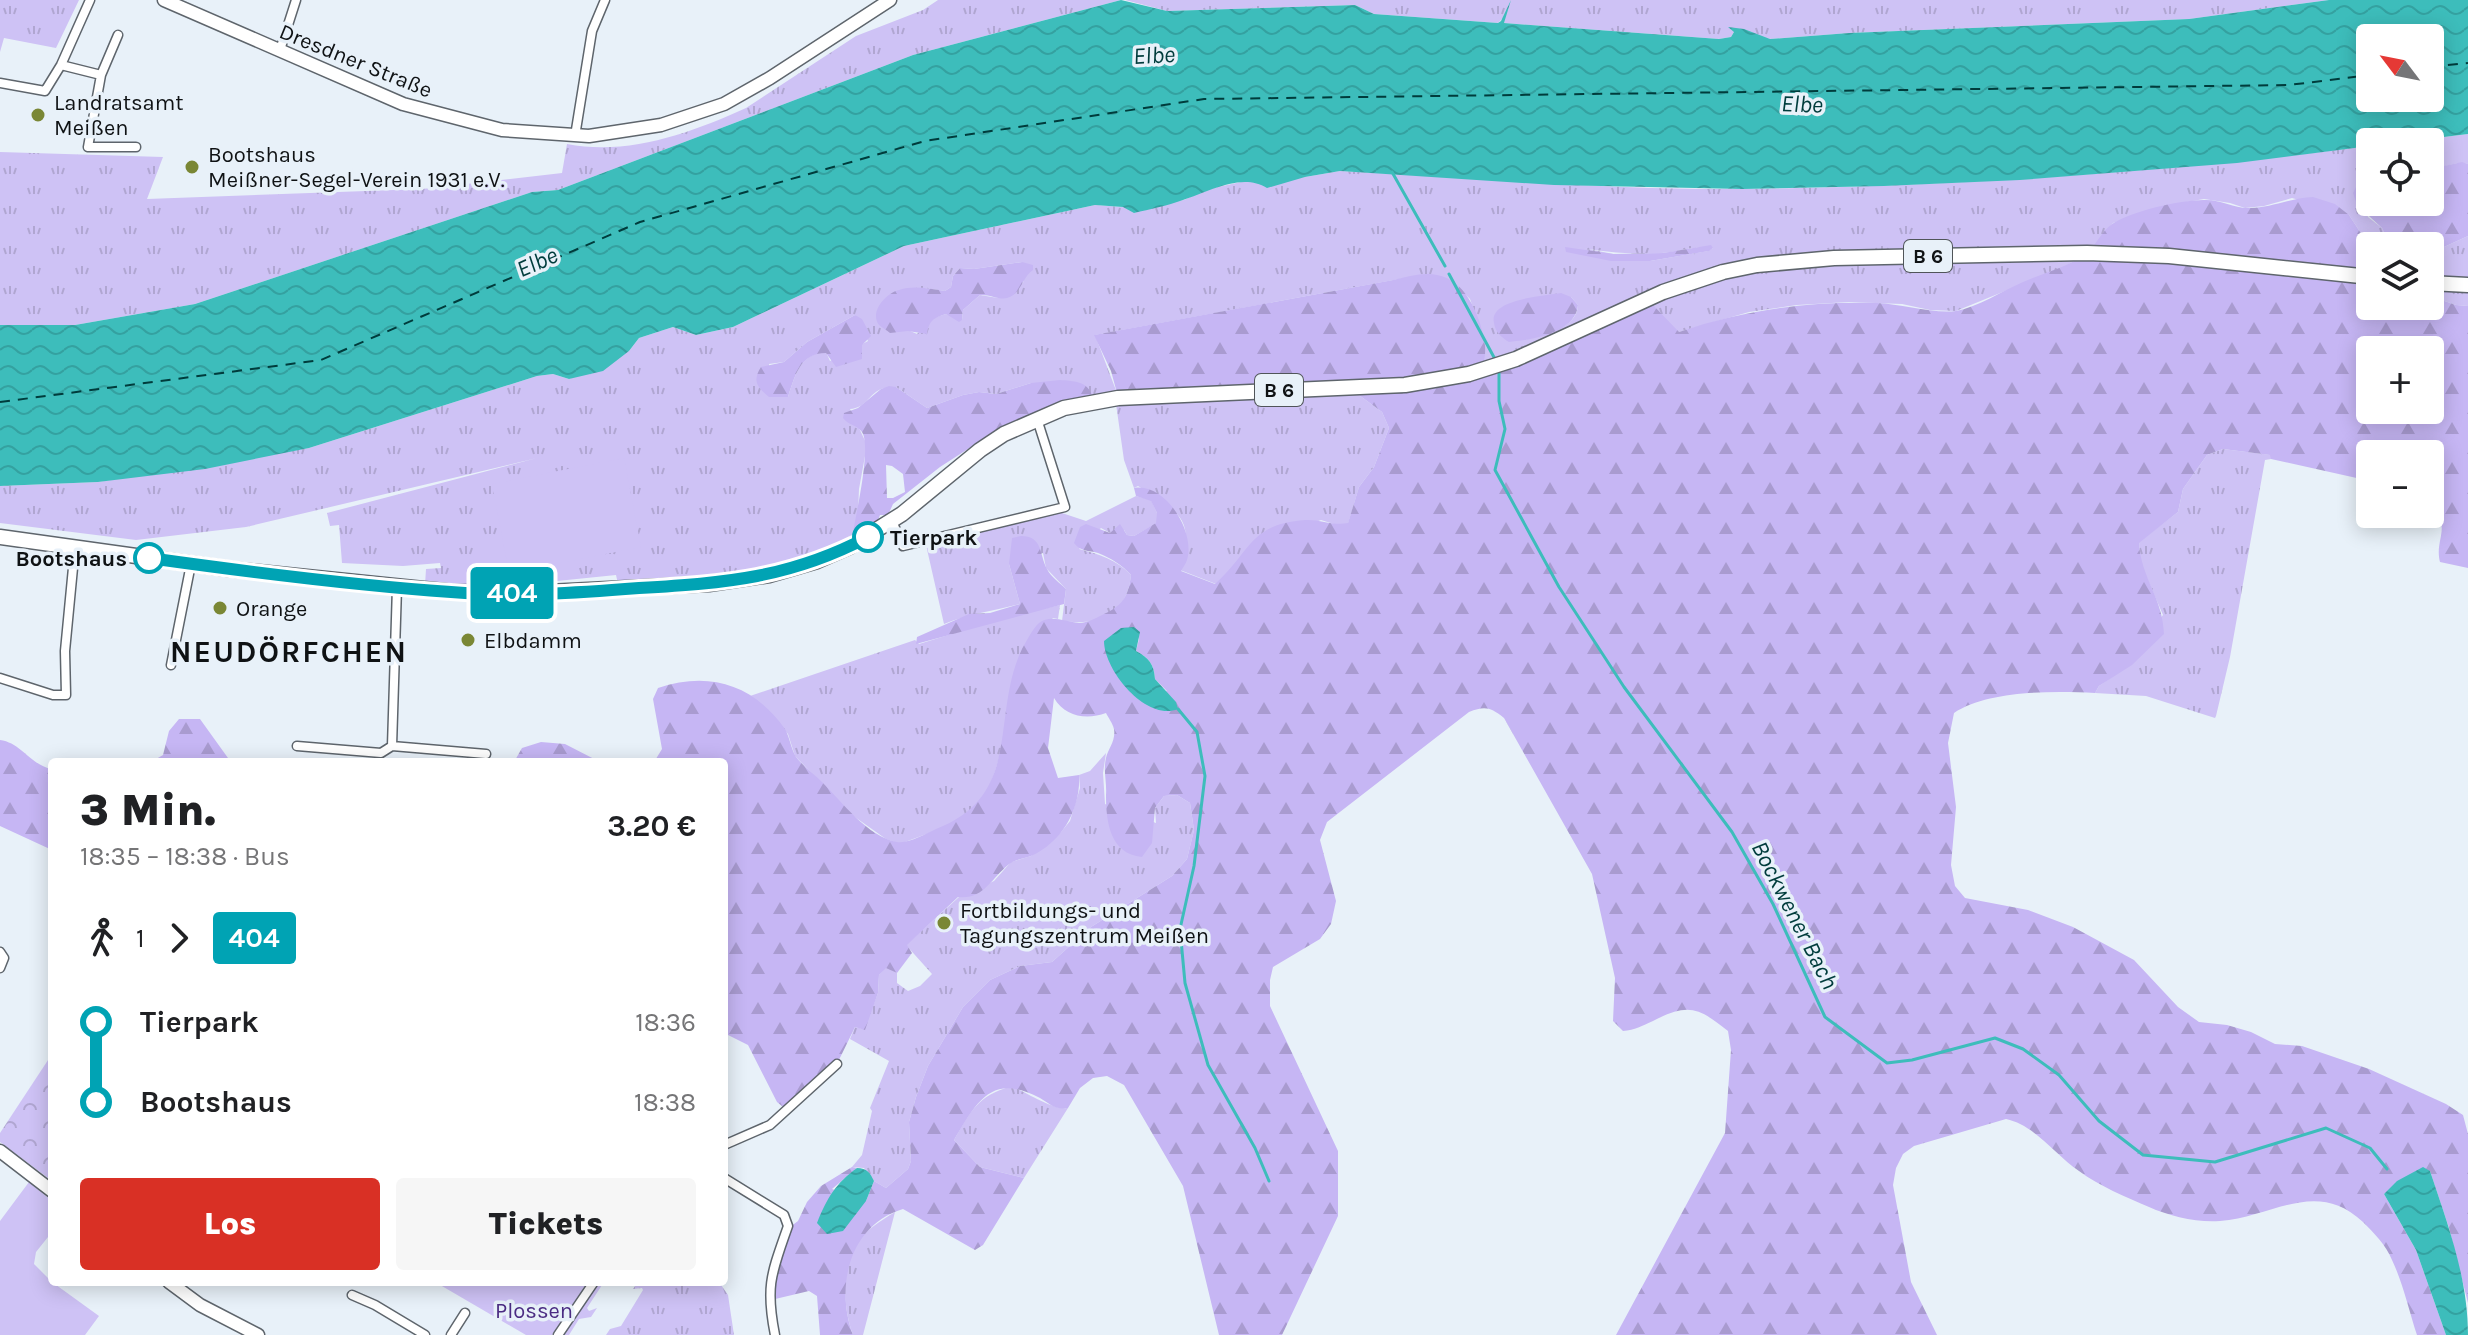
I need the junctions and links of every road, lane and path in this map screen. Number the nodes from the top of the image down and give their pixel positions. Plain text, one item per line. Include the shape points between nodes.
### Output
1 (90, 0) edge
2 (164, 0) edge
3 (296, 0) edge
4 (605, 0) edge
5 (890, 0) edge
6 (118, 35) dead end
7 (280, 50) junction
8 (61, 65) junction
9 (101, 75) junction
10 (0, 83) edge
11 (575, 136) junction
12 (136, 147) dead end
13 (2356, 276) edge
14 (2444, 284) edge
15 (2468, 285) edge
16 (1037, 419) junction
17 (892, 521) junction
18 (0, 537) edge
19 (75, 547) junction
20 (191, 564) junction
21 (397, 587) junction
22 (171, 665) dead end
23 (0, 678) edge
24 (297, 746) dead end
25 (392, 746) junction
26 (486, 754) dead end
27 (0, 952) edge
28 (0, 968) edge
29 (837, 1064) dead end
30 (728, 1143) edge
31 (0, 1151) edge
32 (728, 1180) edge
33 (48, 1188) edge
34 (174, 1286) edge
35 (591, 1286) edge
36 (352, 1295) dead end
37 (465, 1313) dead end
38 (258, 1335) edge
39 (425, 1335) edge
40 (451, 1335) edge
41 (558, 1335) edge
42 (775, 1335) edge

1 - 8 street
2 - 7 main road, Dresdner Straße
3 - 7 street
4 - 11 street via 592,31
5 - 11 main road, Dresdner Straße via 724,104 641,130
6 - 9 street
7 - 11 main road, Dresdner Straße via 403,104 502,130
8 - 9 street
8 - 10 street via 45,91
9 - 12 street via 88,147
13 - 16 main road, B 6 via 2087,253 1834,258 1757,265 1663,292 1499,365 1434,381 1118,398
14 - 15 main road
16 - 17 main road, B 6 via 980,450
16 - 17 street via 1065,507 903,546
17 - 21 main road, B 6 via 817,561 739,580 528,593
18 - 19 main road, B 6
19 - 20 main road, B 6
19 - 23 street via 66,695
20 - 21 main road, B 6
20 - 22 street
21 - 25 street
24 - 25 street via 381,753
25 - 26 street
27 - 28 street
29 - 30 street via 770,1125
31 - 33 main road
32 - 42 street via 784,1215 788,1226 771,1277 769,1307
34 - 38 main road
35 - 41 street
36 - 39 street
37 - 40 street

